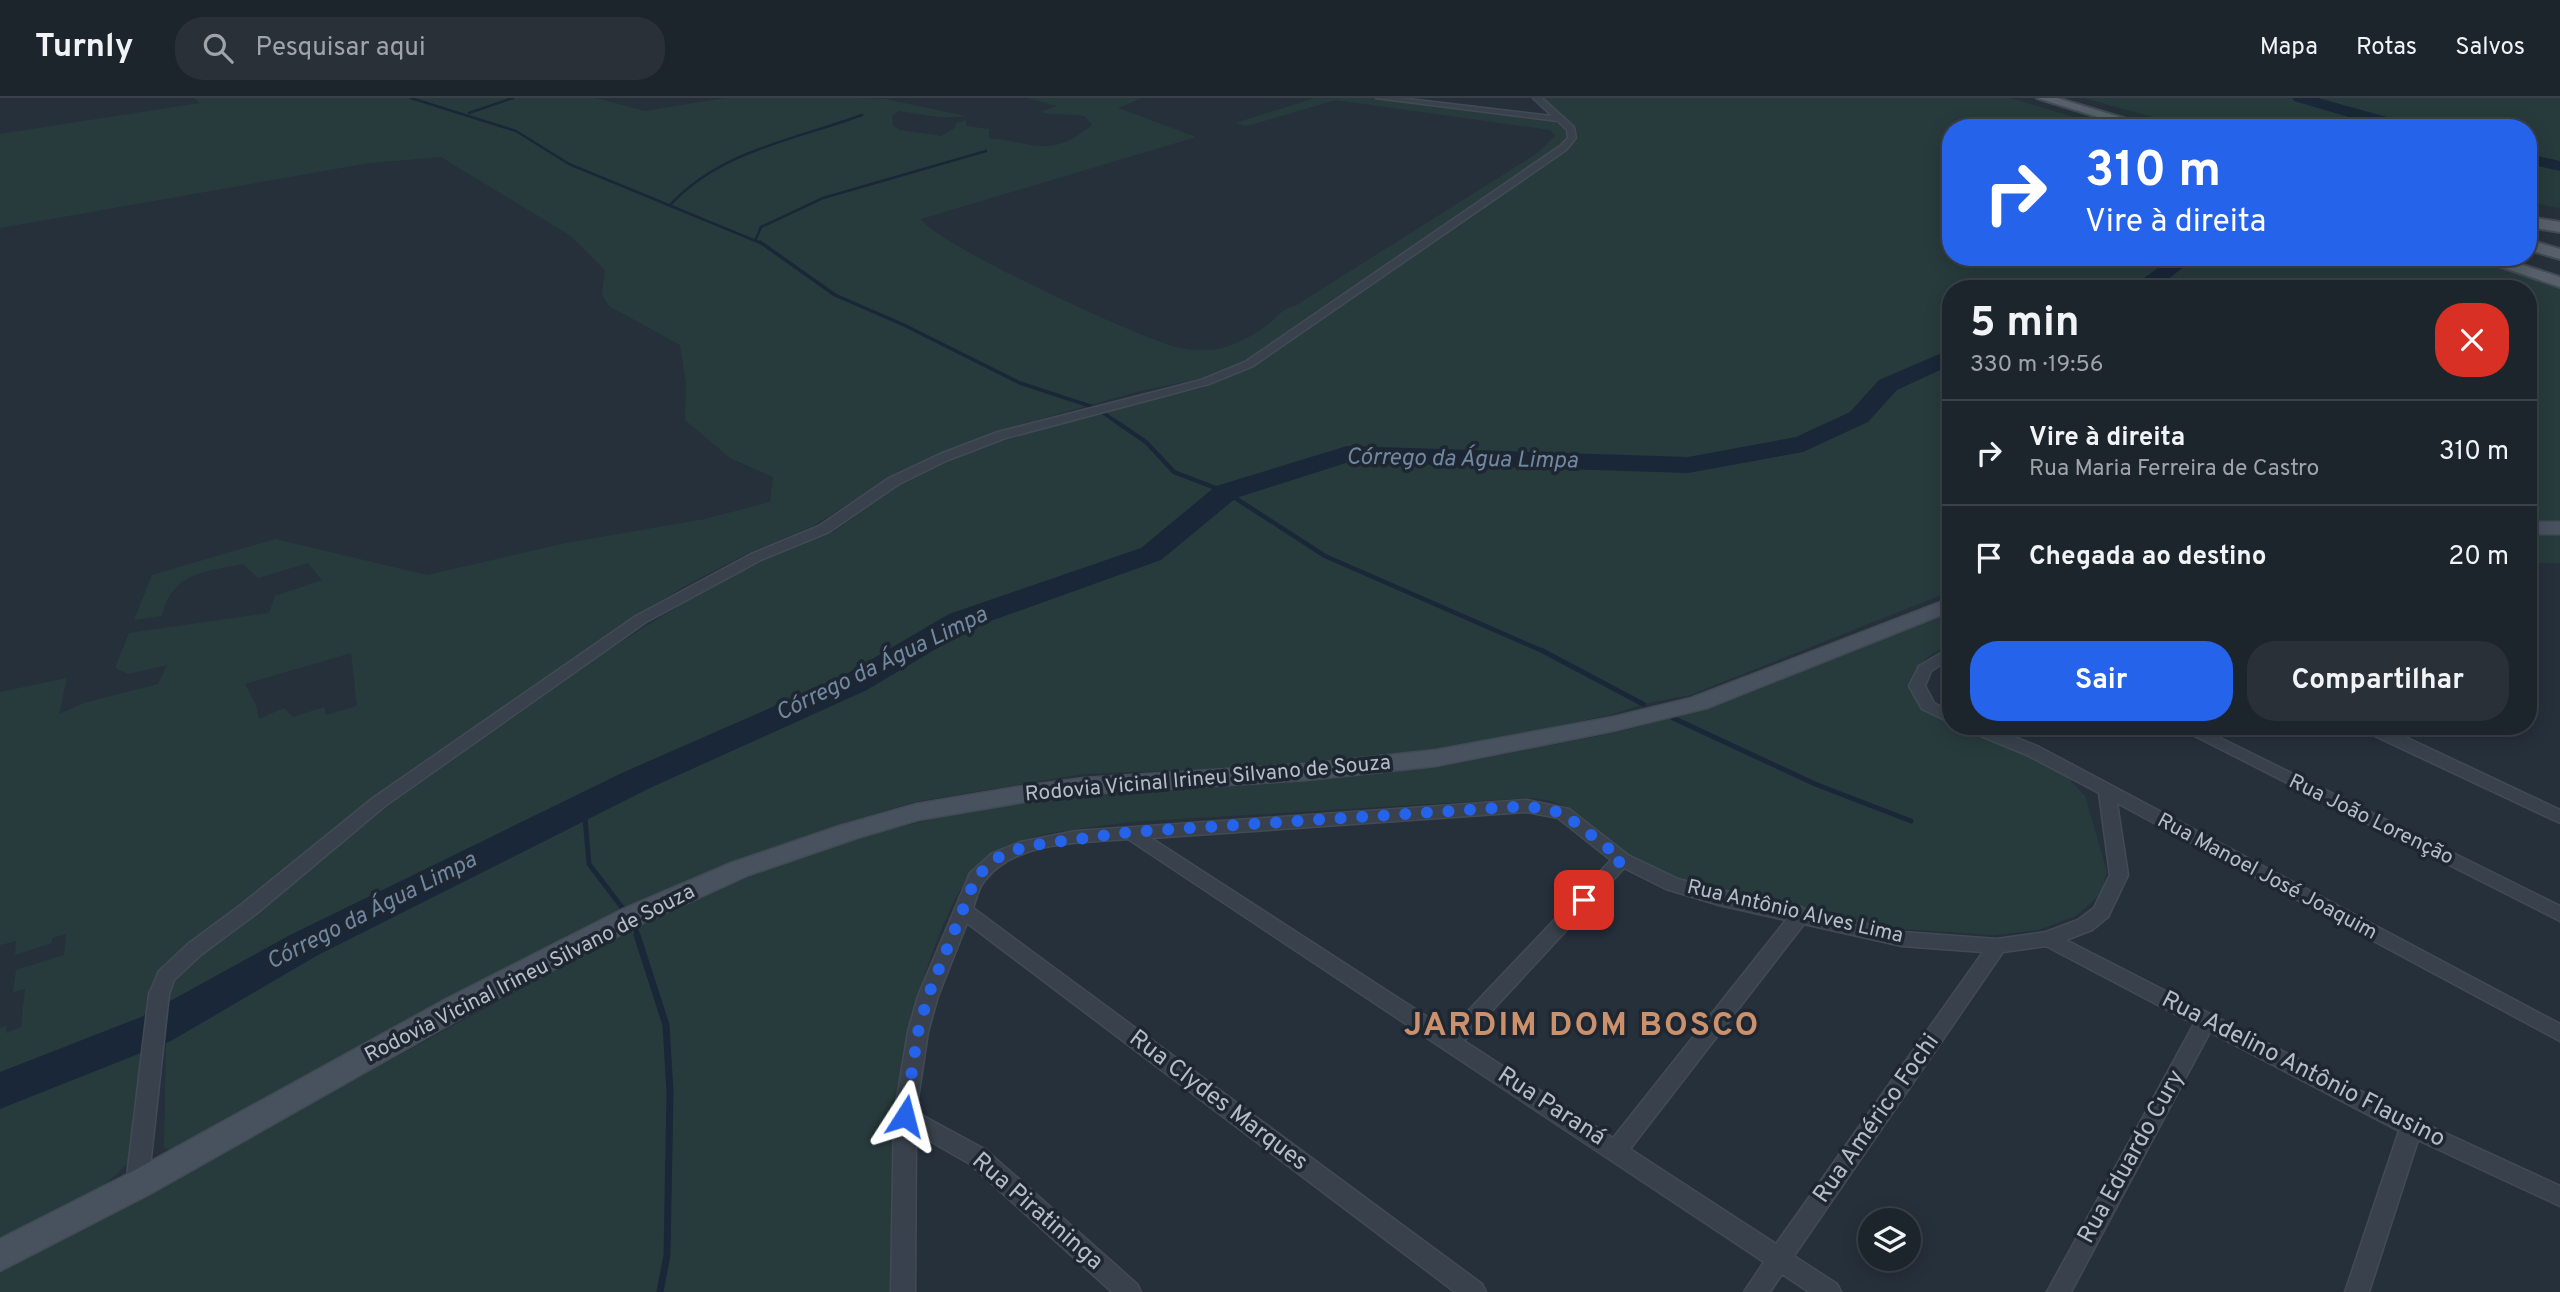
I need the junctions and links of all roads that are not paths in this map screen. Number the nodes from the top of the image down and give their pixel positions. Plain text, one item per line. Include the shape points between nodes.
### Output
1 (1380, 98) edge
2 (1537, 98) edge
3 (2037, 100) edge
4 (1560, 119) junction
5 (2093, 119) edge
6 (2113, 119) edge
7 (2537, 223) edge
8 (2560, 227) edge
9 (2537, 235) edge
10 (2560, 242) edge
11 (2537, 248) edge
12 (2537, 253) edge
13 (2560, 256) edge
14 (2512, 266) edge
15 (2560, 282) edge
16 (2537, 528) edge
17 (2560, 528) edge
18 (1942, 608) edge
19 (1942, 657) edge
20 (1942, 713) edge
21 (1994, 735) edge
22 (2201, 735) edge
23 (2387, 735) edge
24 (2107, 792) junction
25 (2560, 817) edge
26 (1130, 832) junction
27 (1622, 859) junction
28 (962, 910) junction
29 (1801, 914) junction
30 (2560, 914) edge
31 (2048, 939) junction
32 (1997, 947) junction
33 (2205, 1022) junction
34 (2560, 1033) edge
35 (1451, 1042) junction
36 (905, 1116) junction
37 (2412, 1127) junction
38 (1617, 1150) junction
39 (137, 1185) junction
40 (2560, 1196) edge
41 (0, 1256) edge
42 (1779, 1259) junction
43 (903, 1292) edge
44 (1129, 1292) edge
45 (1474, 1292) edge
46 (1756, 1292) edge
47 (1829, 1292) edge
48 (2059, 1292) edge
49 (2357, 1292) edge

1 - 4 street
2 - 4 street
3 - 5 main road
3 - 6 main road
4 - 39 street via 1572,134 1563,148 1248,364 1205,382 1002,435 894,481 824,528 755,557 641,619 379,802 166,976 159,994
7 - 8 main road
9 - 10 main road
11 - 13 main road
12 - 13 main road
14 - 15 main road
16 - 17 main road
18 - 39 main road, Rodovia Vicinal Irineu Silvano de Souza via 1699,703 1613,723 1410,762 1035,792 916,812 848,832 740,869 631,917 458,1006
19 - 20 street via 1924,668 1916,686 1928,706
21 - 24 street, Rua Manoel José Joaquim
22 - 30 street, Rua João Lorenção
23 - 25 street
24 - 31 street, Rua Antônio Alves Lima via 2119,876 2101,912 2085,925
24 - 34 street, Rua Manoel José Joaquim
26 - 27 street, Rua Antônio Alves Lima via 1527,806 1563,813
26 - 28 street, Rua Antônio Alves Lima via 1026,846 997,858 976,877
26 - 35 street, Rua Paraná
27 - 29 street, Rua Antônio Alves Lima via 1672,884
27 - 35 street
28 - 36 street, Rua Antônio Alves Lima via 918,1032
28 - 45 street, Rua Clydes Marques
29 - 32 street, Rua Antônio Alves Lima via 1902,939
29 - 38 street
31 - 32 street, Rua Antônio Alves Lima
31 - 33 street, Rua Adelino Antônio Flausino
32 - 42 street, Rua Américo Fochi
33 - 37 street, Rua Adelino Antônio Flausino
33 - 48 street, Rua Eduardo Cury
35 - 38 street, Rua Paraná
36 - 43 street, Rua Antônio Alves Lima
36 - 44 street, Rua Piratininga via 978,1157
37 - 40 street, Rua Adelino Antônio Flausino
37 - 49 street
38 - 42 street, Rua Paraná
39 - 41 main road, Rodovia Vicinal Irineu Silvano de Souza
42 - 46 street, Rua Américo Fochi
42 - 47 street, Rua Paraná

